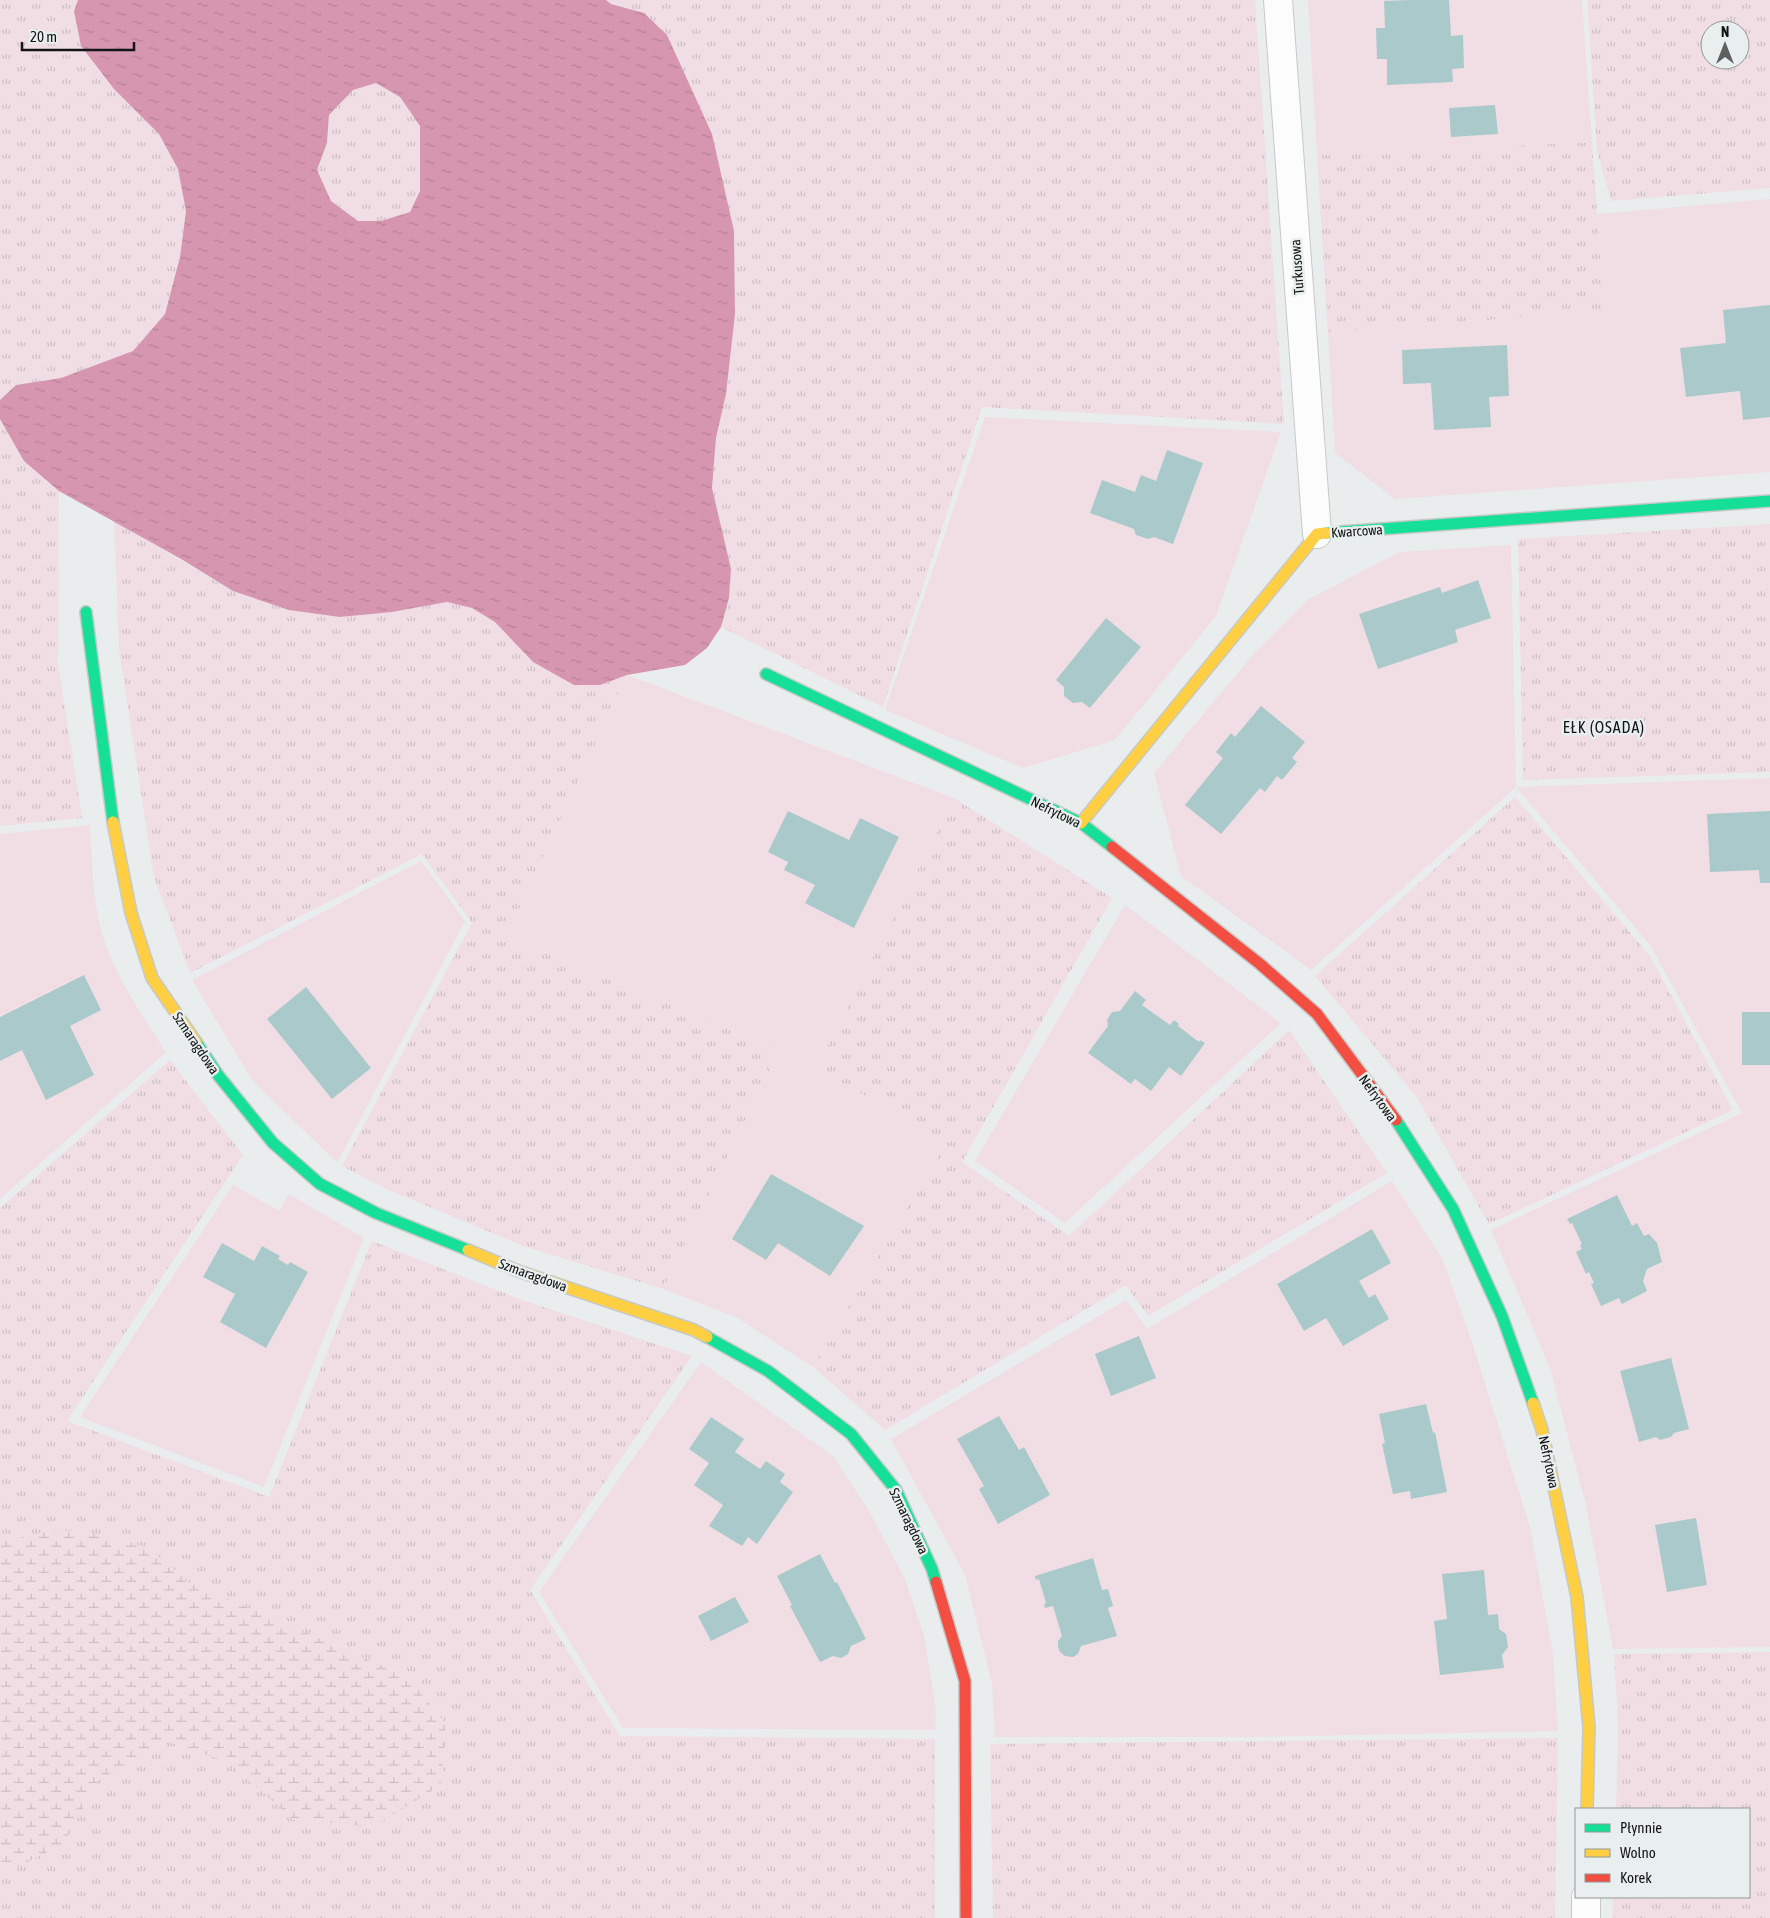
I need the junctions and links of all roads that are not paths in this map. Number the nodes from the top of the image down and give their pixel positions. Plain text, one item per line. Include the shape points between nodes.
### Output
1 (1278, 0) edge
2 (1770, 501) edge
3 (1317, 534) junction
4 (86, 612) dead end
5 (766, 674) dead end
6 (1081, 823) junction
7 (1587, 1808) edge
8 (1586, 1898) edge
9 (966, 1918) edge
10 (1586, 1918) edge

1 - 3 street, Turkusowa
2 - 3 street, Kwarcowa
3 - 6 street, Kwarcowa
4 - 9 street, Szmaragdowa via 115,838 131,913 152,978 218,1075 273,1143 320,1184 376,1213 518,1271 694,1330 768,1371 852,1434 896,1490 932,1569 965,1680
5 - 6 street, Nefrytowa
6 - 7 street, Nefrytowa via 1260,964 1317,1014 1393,1116 1452,1209 1502,1316 1542,1430 1578,1597 1588,1727
8 - 10 street

